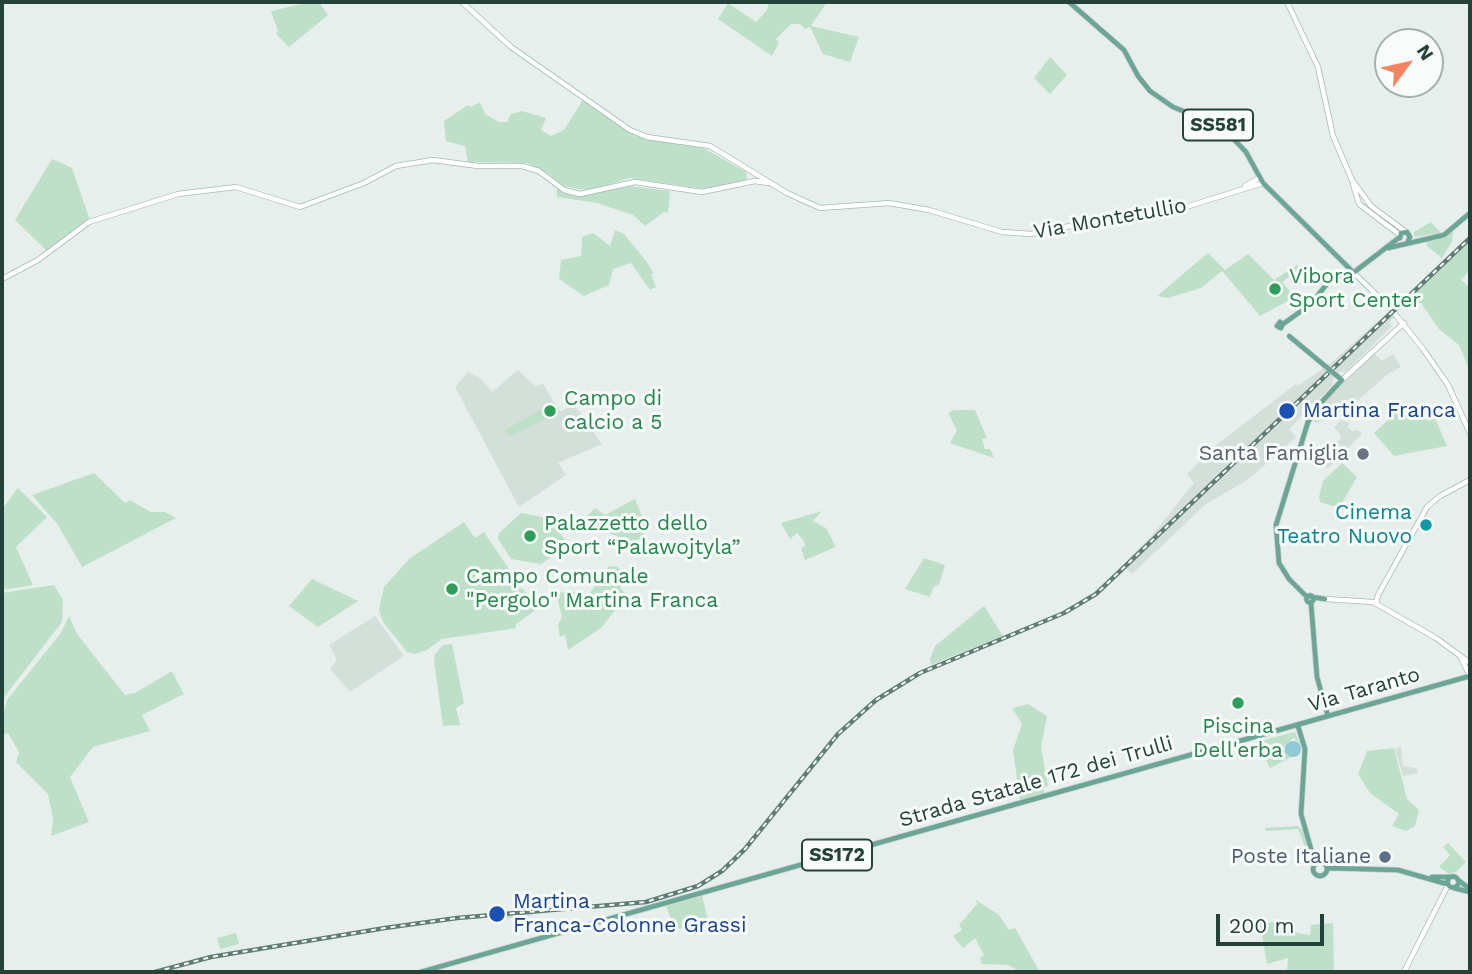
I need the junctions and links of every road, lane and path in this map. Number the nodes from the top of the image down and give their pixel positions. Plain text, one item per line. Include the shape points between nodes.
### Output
1 (462, 2) edge
2 (1069, 2) edge
3 (1287, 2) edge
4 (751, 170) junction
5 (757, 174) junction
6 (1259, 178) junction
7 (1352, 180) junction
8 (755, 181) junction
9 (747, 182) junction
10 (1263, 183) junction
11 (775, 186) junction
12 (1242, 188) junction
13 (1362, 195) junction
14 (1356, 199) junction
15 (1470, 213) edge
16 (1406, 232) joint
17 (1404, 239) junction
18 (1352, 271) junction
19 (2, 279) edge
20 (1404, 323) junction
21 (1342, 380) junction
22 (1470, 433) edge
23 (1470, 480) edge
24 (1377, 595) junction
25 (1311, 599) junction
26 (1325, 599) joint
27 (1368, 600) junction
28 (1377, 603) junction
29 (1457, 653) junction
30 (1470, 663) edge
31 (1470, 676) edge
32 (1328, 716) junction
33 (1298, 726) junction
34 (1315, 863) junction
35 (1327, 869) junction
36 (1428, 876) junction
37 (1450, 877) junction
38 (1458, 880) junction
39 (1450, 886) junction
40 (1470, 891) edge
41 (1440, 900) junction
42 (421, 972) edge
43 (1404, 972) edge

1 - 4 street via 516,50 631,130 647,137 710,146
2 - 6 main road, SS581 via 1124,50 1150,91 1173,107 1221,126 1246,152
3 - 7 street via 1318,67 1333,136
4 - 5 street
4 - 8 street
4 - 9 street
5 - 8 street
5 - 11 street
6 - 10 main road, SS581
6 - 12 street, Via Montetullio
7 - 13 street
7 - 14 street
8 - 9 street
8 - 11 street
9 - 19 street via 702,192 635,182 580,194 522,166 433,160 396,166 300,207 236,187 178,194 89,222 38,260
10 - 12 street, Via Montetullio
10 - 18 main road, SS581
11 - 12 street, Via Montetullio via 820,208 901,204 1020,234 1173,211
13 - 14 street
13 - 16 street
14 - 17 street
15 - 17 main road via 1455,228 1425,240
16 - 17 main road
17 - 18 main road
18 - 20 street, SS581
18 - 21 main road, bridge via 1330,280 1311,304 1283,324 1289,336
20 - 21 street
20 - 22 street via 1448,385
21 - 25 main road via 1308,422 1276,525 1279,563
23 - 24 street via 1427,508
24 - 27 street
24 - 28 street
25 - 26 main road
25 - 32 main road via 1317,677
26 - 27 street
27 - 28 street
28 - 29 street
29 - 30 street
29 - 31 street
31 - 32 main road, Via Taranto / SS172
32 - 33 main road, Via Taranto / SS172
33 - 34 main road via 1304,749 1301,814
33 - 42 main road, Strada Statale 172 dei Trulli / SS172
34 - 35 main road via 1324,863
34 - 35 main road via 1317,875
35 - 36 main road via 1376,868
36 - 37 main road
36 - 39 main road
36 - 41 street via 1438,884
37 - 38 main road
37 - 39 main road
38 - 39 main road
38 - 40 main road
39 - 40 main road
39 - 41 street
41 - 43 street

